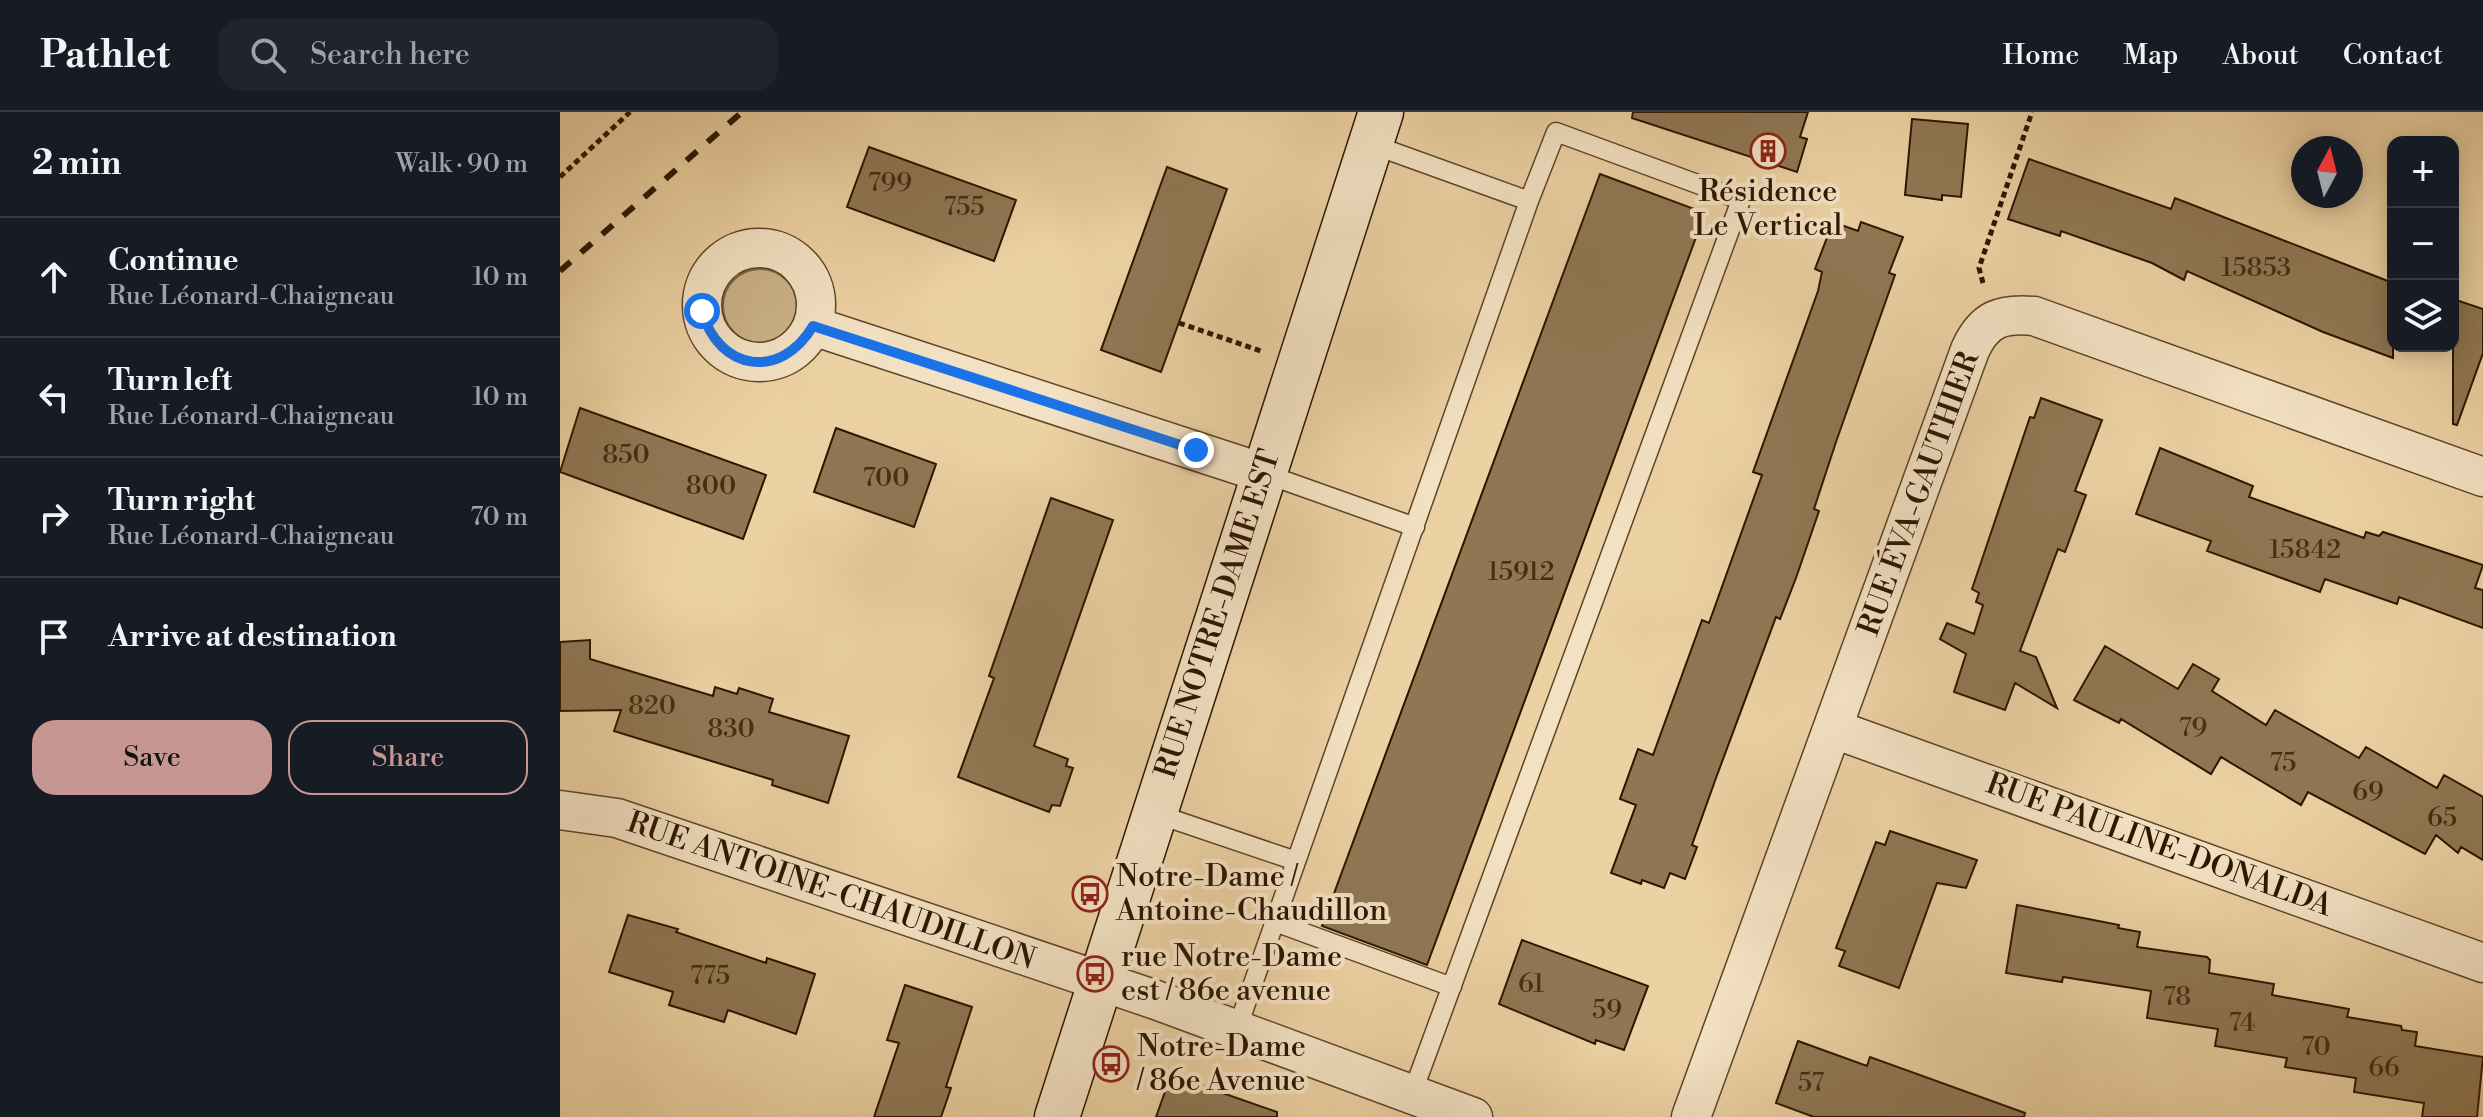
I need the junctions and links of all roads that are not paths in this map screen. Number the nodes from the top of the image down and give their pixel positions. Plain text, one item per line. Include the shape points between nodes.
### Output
1 (1376, 128) edge
2 (1529, 201) junction
3 (813, 326) dead end
4 (1263, 473) junction
5 (2483, 477) edge
6 (1415, 527) junction
7 (1834, 729) junction
8 (560, 810) edge
9 (1154, 813) junction
10 (1296, 861) junction
11 (1275, 922) junction
12 (2483, 963) edge
13 (1100, 982) junction
14 (1452, 987) junction
15 (1237, 1029) junction
16 (1412, 1094) junction
17 (1057, 1117) edge
18 (1473, 1117) edge
19 (1691, 1117) edge

1 - 2 lane
1 - 4 main road, RUE NOTRE-DAME EST
2 - 6 lane
2 - 14 lane via 1556,132 1741,200
3 - 4 street
4 - 6 lane
4 - 9 main road, RUE NOTRE-DAME EST
5 - 7 street, RUE ÉVA-GAUTHIER via 2034,316 1993,318 1978,332 1970,350
6 - 10 lane
7 - 12 street, RUE PAULINE-DONALDA
7 - 19 street, RUE ÉVA-GAUTHIER
8 - 13 street, RUE ANTOINE-CHAUDILLON via 617,818
9 - 10 lane
9 - 13 main road, RUE NOTRE-DAME EST
10 - 11 lane
11 - 14 lane
11 - 15 lane
13 - 15 street, RUE ANTOINE-CHAUDILLON
13 - 17 main road, RUE NOTRE-DAME EST
14 - 16 lane
15 - 16 street, RUE ANTOINE-CHAUDILLON
16 - 18 street, RUE ANTOINE-CHAUDILLON

